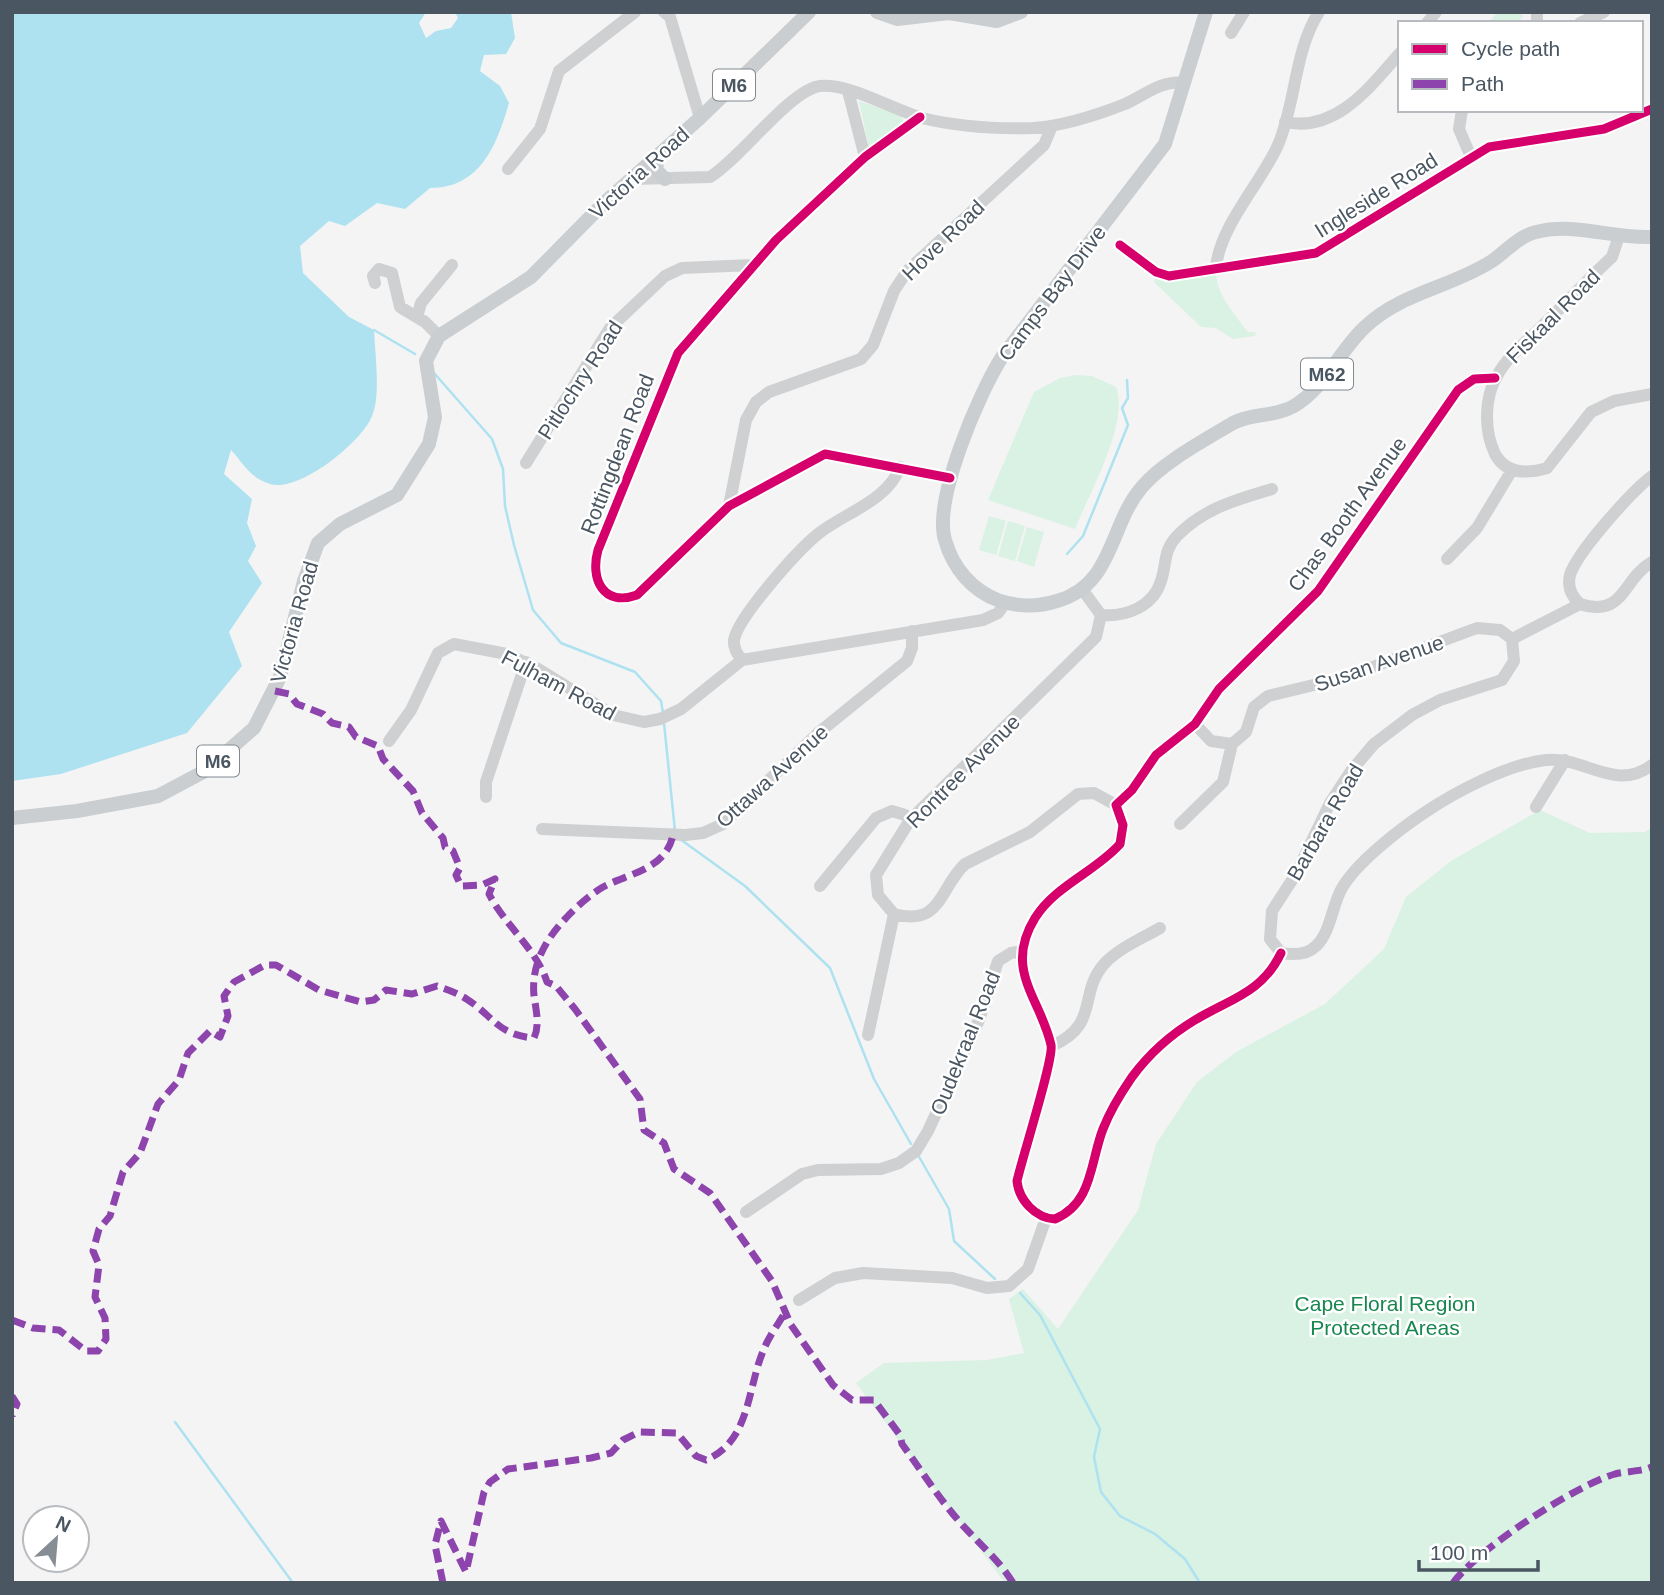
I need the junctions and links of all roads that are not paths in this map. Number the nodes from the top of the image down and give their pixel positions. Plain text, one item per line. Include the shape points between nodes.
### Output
1 (635, 12) edge
2 (809, 12) edge
3 (877, 12) edge
4 (1021, 12) edge
5 (1206, 12) edge
6 (1244, 12) edge
7 (1319, 12) edge
8 (1604, 12) edge
9 (670, 14) edge
10 (1584, 21) edge
11 (1231, 33) dead end
12 (1398, 55) edge
13 (1184, 83) junction
14 (848, 91) junction
15 (1652, 109) edge
16 (1462, 112) edge
17 (920, 117) junction
18 (700, 118) junction
19 (1285, 122) junction
20 (1052, 126) junction
21 (658, 155) junction
22 (865, 157) junction
23 (1471, 157) junction
24 (508, 169) dead end
25 (632, 179) junction
26 (665, 179) junction
27 (1619, 236) junction
28 (1652, 237) edge
29 (1120, 245) dead end
30 (452, 265) dead end
31 (752, 265) junction
32 (1216, 268) junction
33 (375, 283) dead end
34 (417, 317) junction
35 (439, 336) junction
36 (1495, 378) junction
37 (1652, 394) edge
38 (526, 463) dead end
39 (900, 467) junction
40 (1512, 470) junction
41 (1652, 477) edge
42 (950, 478) junction
43 (1272, 489) dead end
44 (729, 506) junction
45 (1447, 559) dead end
46 (1652, 562) edge
47 (1082, 589) junction
48 (1005, 603) junction
49 (1580, 604) junction
50 (1101, 615) junction
51 (912, 631) junction
52 (1511, 639) junction
53 (742, 660) junction
54 (526, 662) junction
55 (1195, 724) junction
56 (389, 741) dead end
57 (1232, 744) junction
58 (1565, 760) junction
59 (1652, 765) edge
60 (486, 797) dead end
61 (1116, 805) junction
62 (1536, 807) dead end
63 (12, 818) edge
64 (910, 820) junction
65 (1180, 824) dead end
66 (542, 828) dead end
67 (820, 886) dead end
68 (894, 914) junction
69 (1160, 928) dead end
70 (1023, 951) junction
71 (1281, 953) junction
72 (868, 1035) dead end
73 (1052, 1046) junction
74 (746, 1212) dead end
75 (1046, 1218) junction
76 (799, 1300) dead end

1 - 24 street via 559,71 540,129
2 - 18 main road, Victoria Road / M6
3 - 4 main road via 897,19 949,13 998,21
5 - 13 main road, Camps Bay Drive / M62
6 - 11 street
7 - 19 street via 1307,37
8 - 10 street
9 - 18 street
12 - 19 street via 1349,107 1308,124
13 - 20 street via 1169,82 1123,104
13 - 42 main road, Camps Bay Drive / M62 via 1169,135 1158,155 996,366
14 - 17 street
14 - 22 street
14 - 26 street via 810,89 717,173 700,179
15 - 23 street, Ingleside Road via 1604,129 1504,142
16 - 23 street via 1459,129
17 - 20 street via 976,127
17 - 22 street, Rottingdean Road
18 - 21 main road, Victoria Road / M6
19 - 32 street via 1274,153 1220,247
20 - 44 street, Hove Road via 1044,145 907,271 873,345 861,359 769,392 756,402 746,420
21 - 25 main road, Victoria Road / M6
21 - 26 main road via 656,170
22 - 31 street, Rottingdean Road
23 - 32 street, Ingleside Road via 1316,253
25 - 26 street
25 - 35 main road, Victoria Road / M6 via 531,277
27 - 28 main road, Camps Bay Drive / M62
27 - 36 street, Fiskaal Road via 1612,257
27 - 47 main road, Camps Bay Drive / M62 via 1570,226 1536,232 1477,270 1391,307 1354,337 1301,401 1233,423 1144,484 1107,561
29 - 32 street, Ingleside Road via 1162,275
30 - 34 street via 421,303
31 - 38 street, Pitlochry Road via 682,268 665,276 610,327
31 - 44 street, Rottingdean Road via 671,362 598,550 597,582 616,596 637,595
33 - 34 street via 373,276 379,269 392,273 400,307
34 - 35 street
35 - 63 main road, Victoria Road / M6 via 426,361 435,417 429,444 397,495 340,524 318,543 280,677 254,728 205,771 158,796
36 - 40 street, Fiskaal Road via 1487,426 1498,458
36 - 55 street, Chas Booth Avenue via 1474,379 1458,390 1318,591 1219,689
37 - 40 street via 1614,401 1591,412 1547,468
39 - 42 street, Rottingdean Road
39 - 44 street, Rottingdean Road via 825,454
39 - 53 street via 884,491 803,547 747,614 734,640
40 - 45 street via 1477,528
41 - 49 street via 1628,498 1575,565 1570,591
42 - 48 main road, Camps Bay Drive / M62 via 942,519 951,557 973,585
43 - 50 street via 1209,510 1191,522 1166,548 1162,579 1151,599 1119,617
46 - 49 street via 1615,602 1597,608
47 - 48 main road, Camps Bay Drive / M62 via 1048,604
47 - 50 street
48 - 51 street, Fulham Road via 999,613 983,620
49 - 52 street
50 - 64 street, Rontree Avenue via 1096,637
51 - 53 street, Fulham Road
51 - 66 street, Ottawa Avenue via 907,661 817,734 723,824 685,835
52 - 57 street, Susan Avenue via 1500,630 1477,628 1343,678 1268,696 1254,707 1246,732
52 - 71 street, Barbara Road via 1514,661 1502,680 1440,700 1412,715 1374,744 1351,771 1272,911 1270,939
53 - 54 street, Fulham Road via 681,709 644,722 612,715
54 - 56 street, Fulham Road via 476,646 454,644 443,649 405,722
54 - 60 street via 486,782
55 - 57 street via 1211,741
55 - 61 street, Chas Booth Avenue via 1156,755
57 - 65 street via 1223,782
58 - 59 street via 1614,777
58 - 62 street
58 - 71 street via 1544,760 1510,770 1421,814 1348,878 1317,945 1302,953
61 - 68 street via 1094,793 1072,797 1031,832 965,864 931,912 916,917
61 - 70 street, Oudekraal Road via 1123,825 1120,844 1049,901 1032,923
64 - 67 street via 892,810 876,818
64 - 68 street, Rontree Avenue via 876,875 878,895
68 - 72 street
69 - 73 street via 1106,962 1078,1029
70 - 73 street via 1028,986
70 - 74 street, Oudekraal Road via 1006,955 996,966 979,1020 916,1151 900,1163 874,1170 828,1169 802,1174
71 - 75 street via 1271,973 1256,987 1192,1021 1151,1055 1111,1112 1083,1196 1062,1215
73 - 75 street via 1017,1181 1028,1205
75 - 76 street via 1028,1269 1009,1286 987,1288 952,1278 863,1273 835,1279

